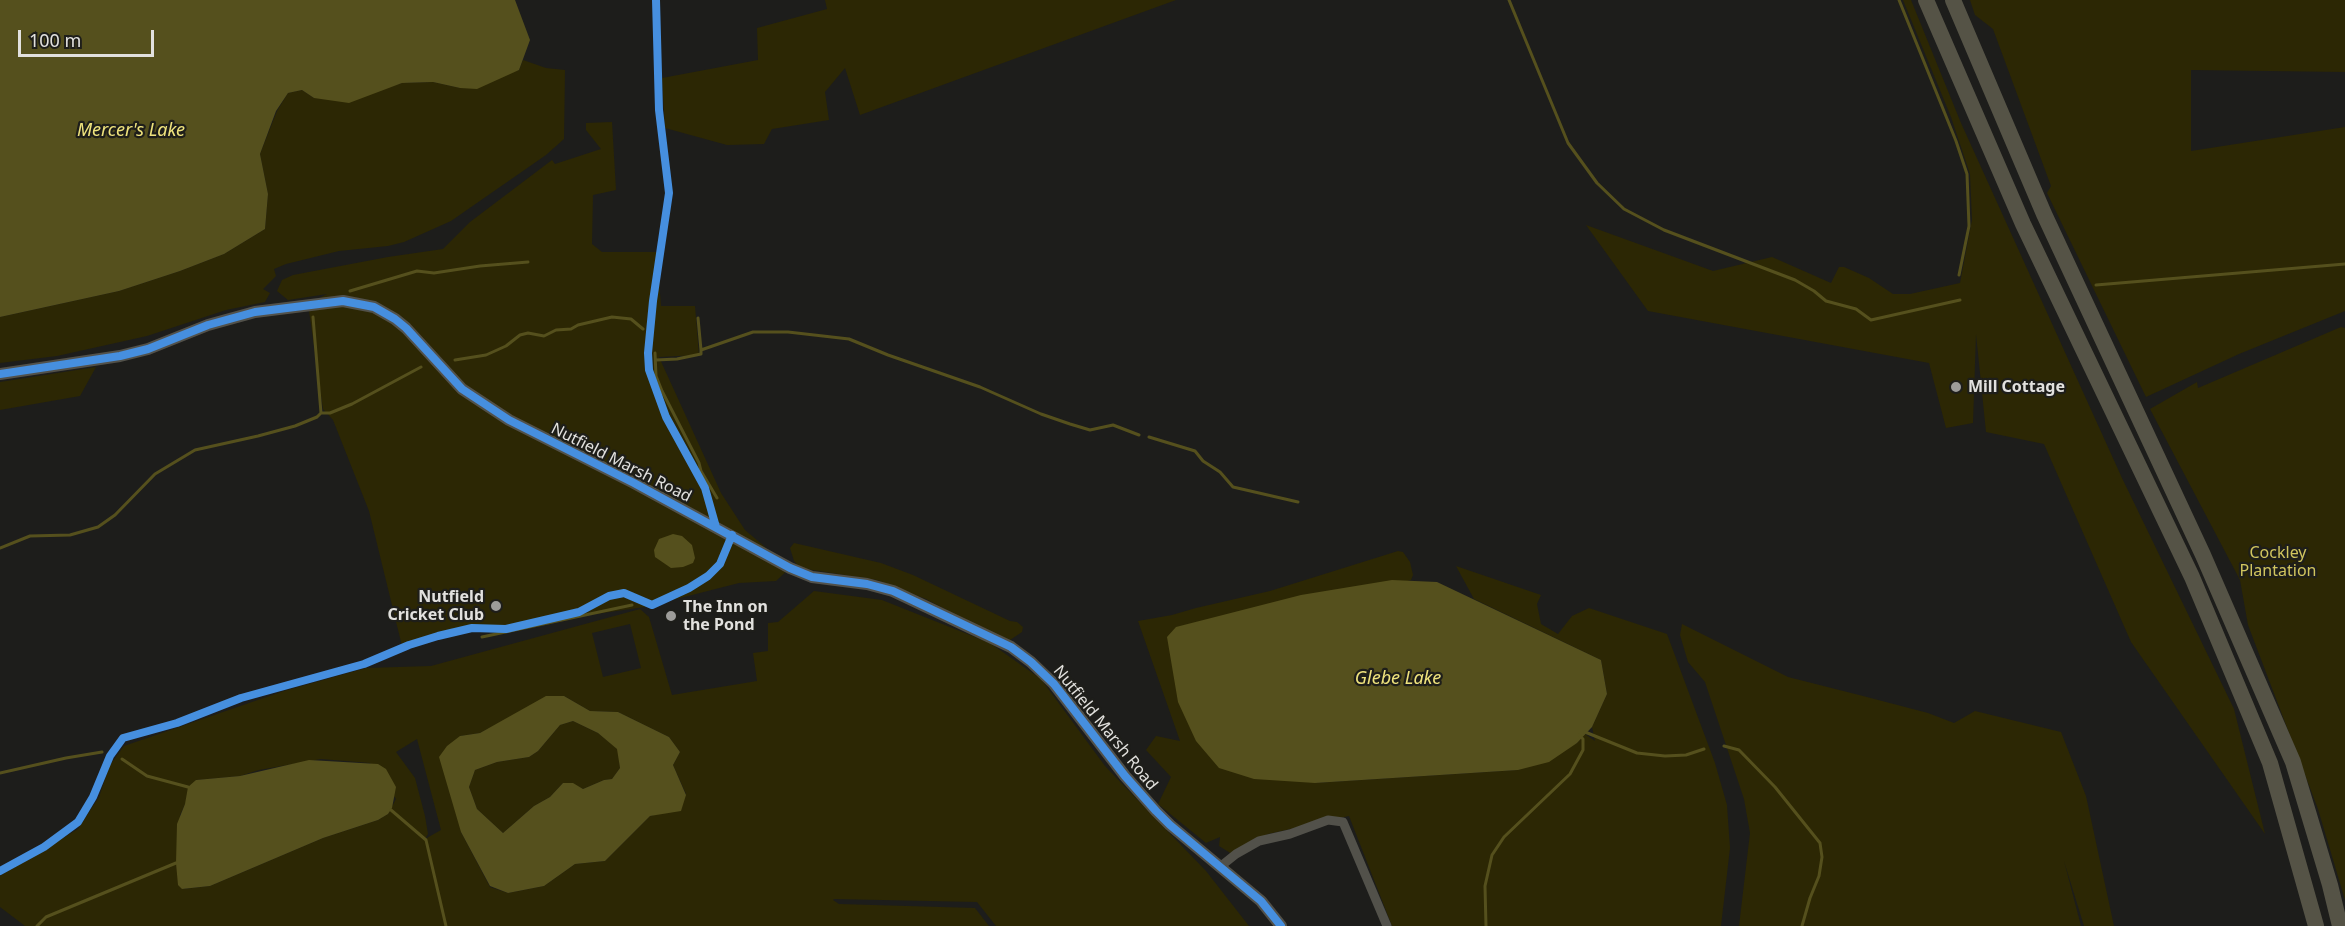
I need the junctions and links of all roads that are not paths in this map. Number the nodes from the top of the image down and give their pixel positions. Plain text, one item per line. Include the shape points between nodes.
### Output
1 (1926, 0) edge
2 (1953, 0) edge
3 (0, 374) edge
4 (1221, 866) junction
5 (1281, 926) edge
6 (1387, 926) edge
7 (2316, 926) edge
8 (2340, 926) edge

1 - 7 highway via 2022,224 2197,588 2270,763
2 - 8 highway via 2044,214 2203,555 2293,762
3 - 4 street, Nutfield Marsh Road via 120,356 255,312 343,301 374,307 406,328 462,389 509,420 790,568 812,577 894,591 1011,647 1053,684 1156,811
4 - 5 street, Nutfield Marsh Road via 1261,901
4 - 6 street via 1259,841 1328,820 1343,822

